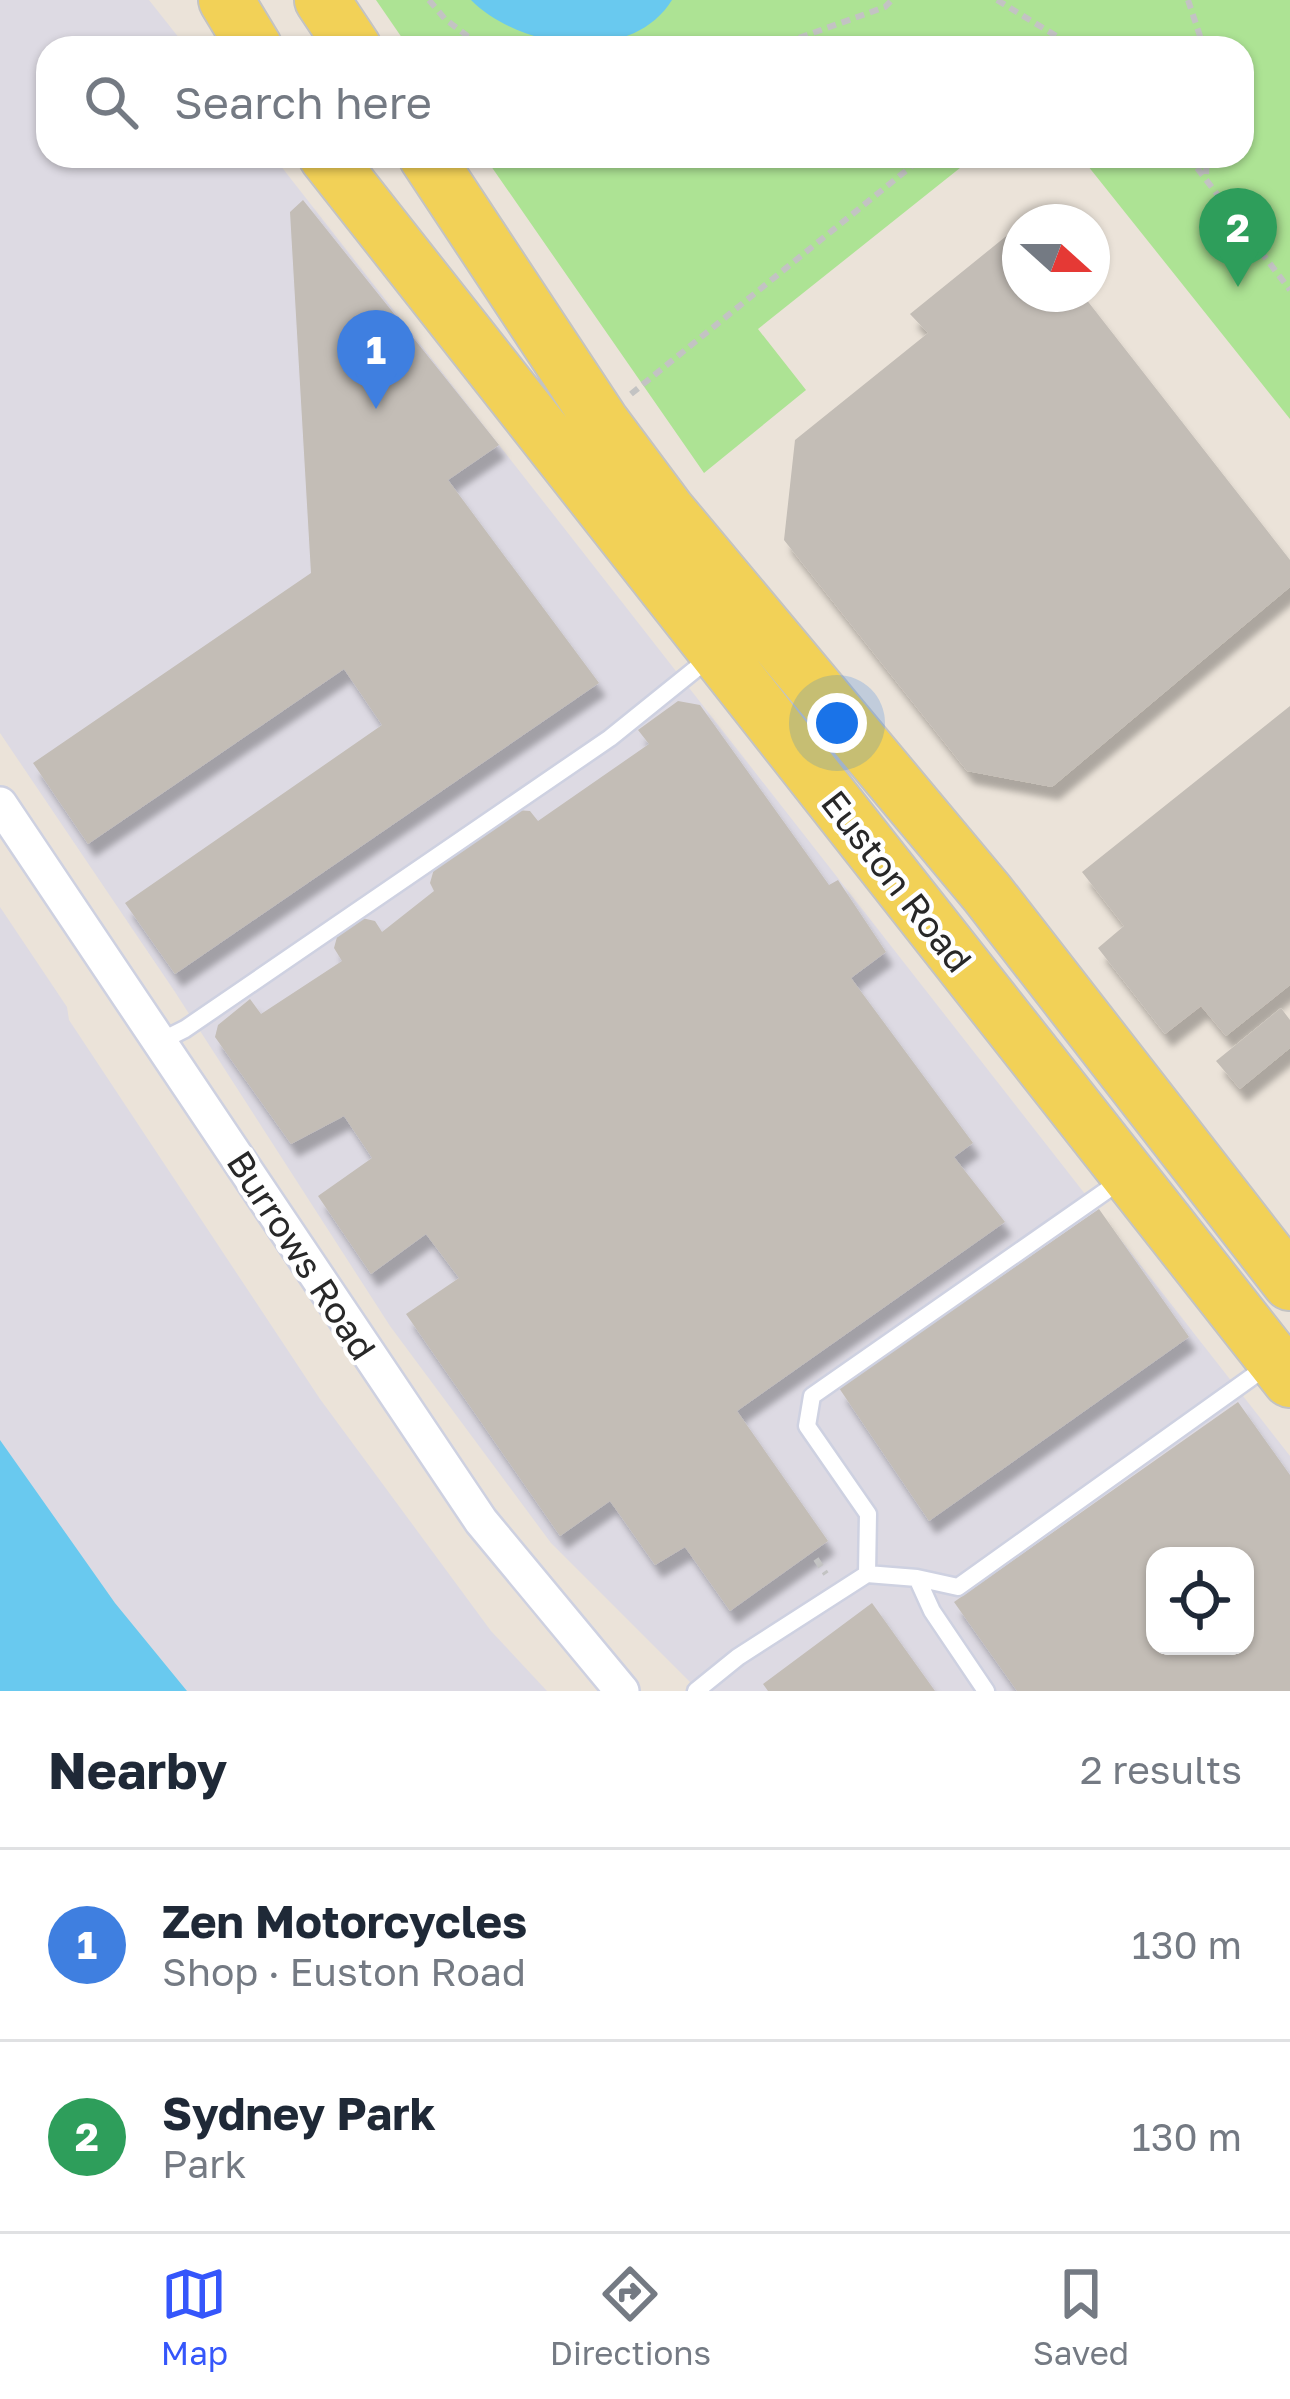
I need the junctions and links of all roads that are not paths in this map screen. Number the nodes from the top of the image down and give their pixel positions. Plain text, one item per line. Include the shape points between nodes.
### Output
1 (226, 0) edge
2 (322, 0) edge
3 (248, 36) edge
4 (346, 36) edge
5 (336, 168) edge
6 (434, 168) edge
7 (718, 650) junction
8 (0, 804) edge
9 (161, 1041) junction
10 (1128, 1175) junction
11 (1290, 1282) edge
12 (1282, 1370) edge
13 (867, 1574) junction
14 (917, 1578) junction
15 (622, 1691) edge
16 (696, 1691) edge
17 (986, 1691) edge

1 - 3 main road
2 - 4 main road
5 - 7 main road, Euston Road
6 - 11 main road, Euston Road via 668,512 987,893
7 - 9 lane via 610,738
7 - 10 main road, Euston Road
8 - 9 street, Burrows Road
9 - 15 street, Burrows Road via 482,1521
10 - 12 main road, Euston Road
10 - 13 lane via 812,1396 807,1426 868,1514
12 - 14 lane via 958,1587
13 - 14 lane
13 - 16 lane
14 - 17 lane

